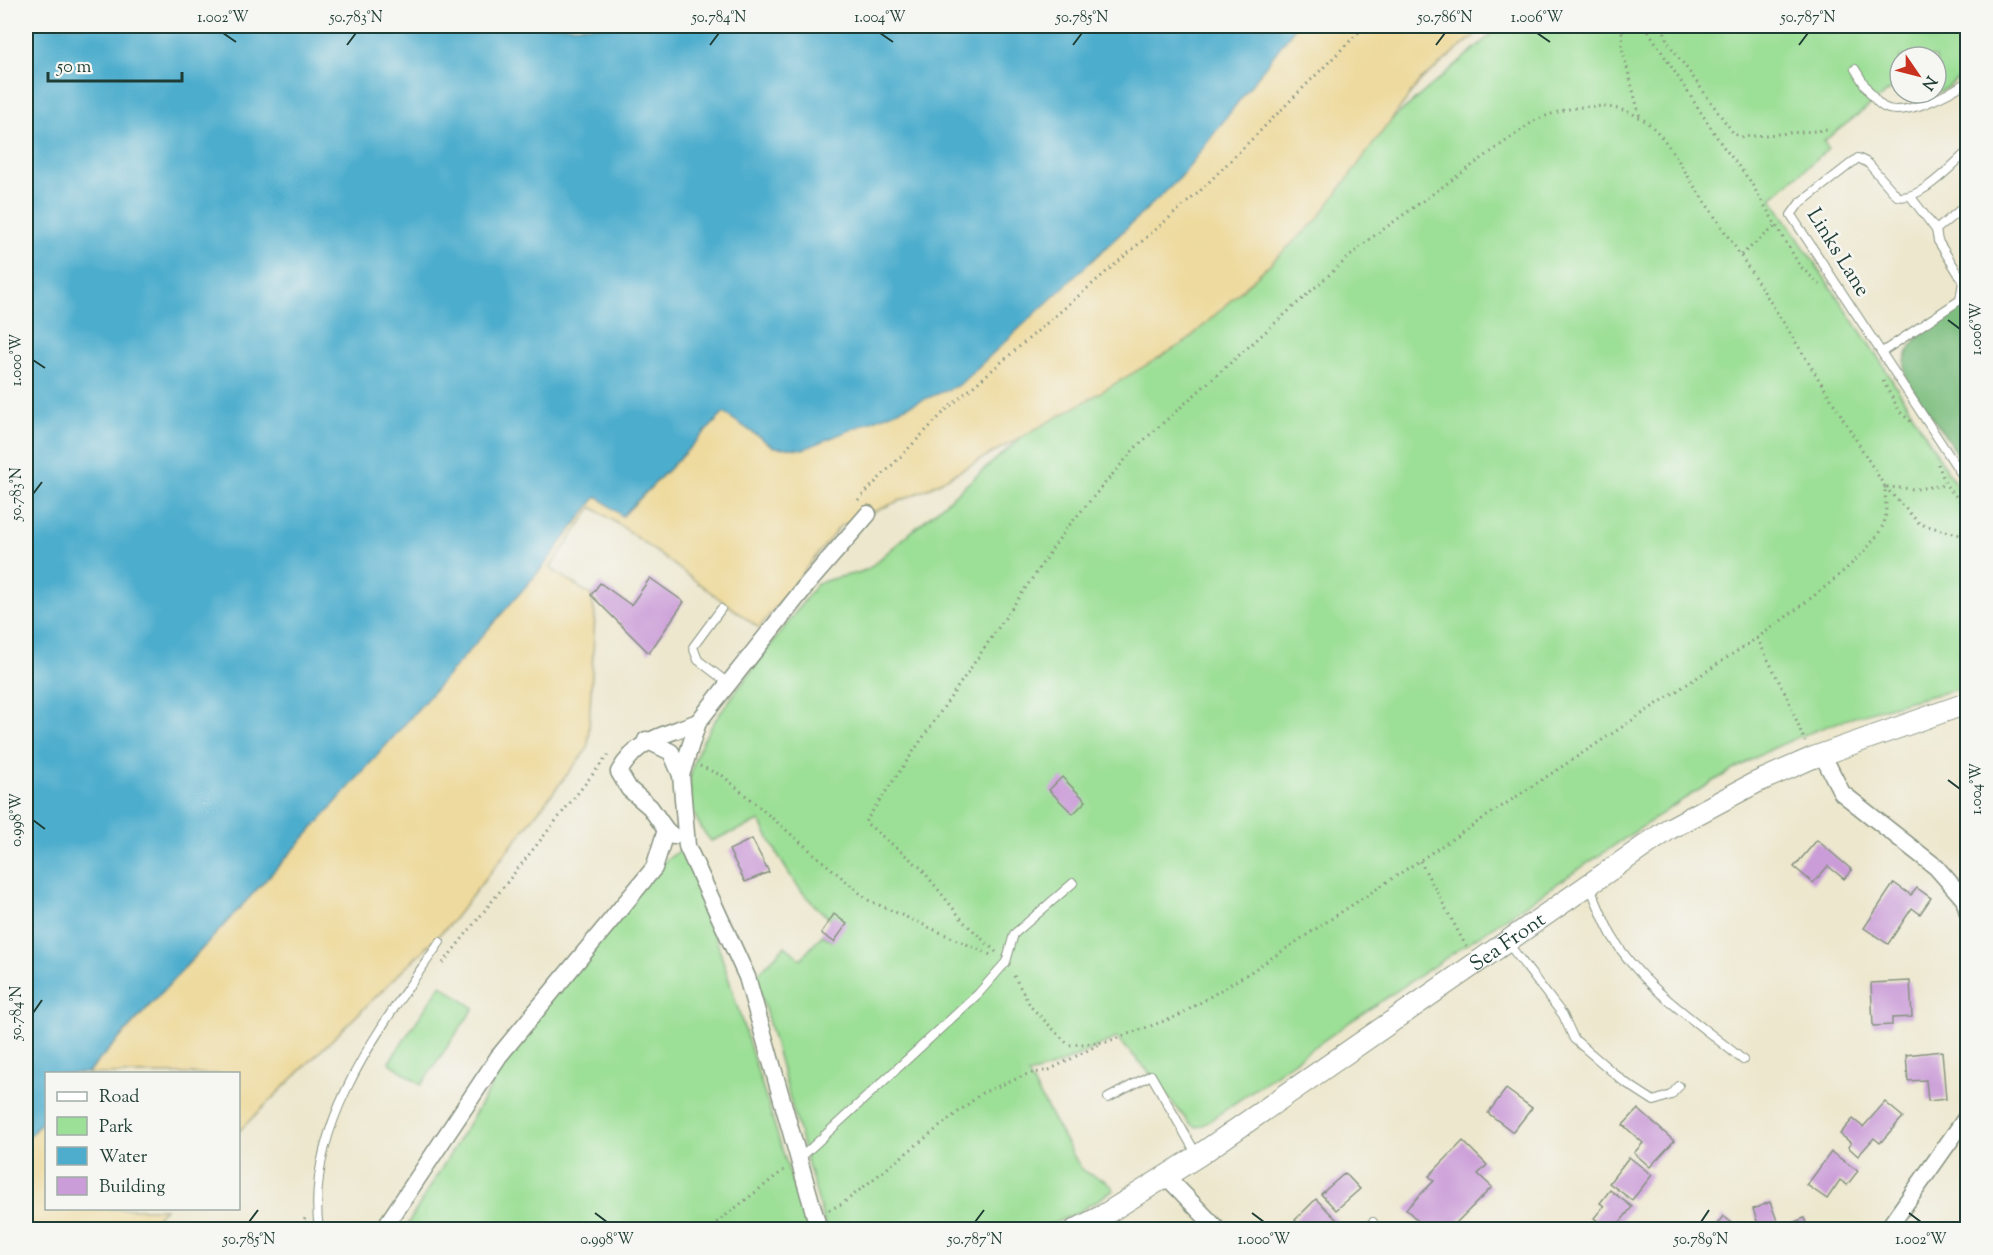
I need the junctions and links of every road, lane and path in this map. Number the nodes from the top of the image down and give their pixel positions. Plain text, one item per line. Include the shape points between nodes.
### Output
1 (1622, 26) edge
2 (1645, 26) edge
3 (1663, 26) edge
4 (1855, 69) dead end
5 (1968, 81) edge
6 (1640, 117) junction
7 (1827, 130) dead end
8 (1968, 152) edge
9 (1911, 197) junction
10 (1968, 203) edge
11 (1776, 226) junction
12 (1936, 230) junction
13 (1741, 255) junction
14 (1826, 291) dead end
15 (1882, 352) junction
16 (1877, 373) dead end
17 (1916, 428) dead end
18 (1935, 455) dead end
19 (1968, 484) edge
20 (1946, 485) junction
21 (1885, 487) junction
22 (1968, 510) edge
23 (868, 514) dead end
24 (1968, 537) edge
25 (721, 609) dead end
26 (1757, 638) junction
27 (728, 683) junction
28 (1968, 703) edge
29 (698, 722) junction
30 (646, 740) junction
31 (1817, 756) junction
32 (683, 767) junction
33 (666, 831) junction
34 (687, 846) junction
35 (1420, 861) junction
36 (1073, 883) dead end
37 (1588, 885) junction
38 (1968, 913) edge
39 (440, 942) dead end
40 (1507, 942) junction
41 (1006, 962) junction
42 (1475, 964) junction
43 (1106, 1042) junction
44 (1743, 1060) dead end
45 (1679, 1086) dead end
46 (1108, 1098) dead end
47 (1968, 1115) edge
48 (1198, 1156) junction
49 (798, 1160) junction
50 (1166, 1176) junction
51 (1373, 1222) dead end
52 (817, 1223) edge
53 (319, 1230) edge
54 (383, 1230) edge
55 (707, 1230) edge
56 (1075, 1230) edge
57 (1218, 1230) edge
58 (1364, 1230) edge
59 (1887, 1230) edge

1 - 6 path via 1622,48
2 - 11 path
3 - 7 path via 1667,41 1734,134 1741,137
4 - 5 lane via 1887,109 1909,110 1951,93
6 - 13 path via 1665,144
6 - 41 path via 1590,106 1534,121 1366,241 1135,448 1066,529 865,822 921,868 964,922
8 - 9 lane
9 - 12 lane
9 - 15 lane, Links Lane via 1897,196 1868,163 1858,158 1798,204 1791,215
10 - 12 lane
11 - 13 path
11 - 14 path via 1800,266
12 - 15 lane via 1938,241 1963,281 1963,295 1956,305
13 - 21 path
15 - 19 lane, Links Lane
16 - 17 path via 1900,412
18 - 20 path
20 - 21 path via 1916,489
20 - 22 path
21 - 24 path via 1920,524
21 - 26 path via 1885,521 1869,545 1828,586
23 - 27 street
25 - 27 lane via 693,647 698,660
26 - 31 path
26 - 35 path
27 - 29 street
28 - 31 street, Sea Front
29 - 30 street
29 - 32 street
30 - 32 street via 671,752
30 - 33 street via 629,755 619,772 628,789 650,807
31 - 37 street, Sea Front via 1755,783 1669,829
31 - 38 street via 1842,793 1936,867 1964,899
32 - 34 street
32 - 41 path via 723,776 868,900
33 - 34 street
33 - 54 street via 654,868 499,1056
34 - 49 street via 747,977
35 - 42 path
35 - 43 path via 1178,1016
36 - 41 lane via 1014,934
37 - 40 street, Sea Front
37 - 44 lane via 1613,937 1632,963
39 - 53 lane via 365,1052 349,1083 321,1159 316,1209
40 - 42 street, Sea Front
40 - 45 lane via 1563,1015 1574,1039 1607,1068 1654,1101 1671,1095
41 - 43 path via 1031,1007 1069,1044
41 - 49 lane via 978,994
42 - 48 street, Sea Front
43 - 52 path via 1049,1070 1028,1074 982,1093
46 - 48 lane via 1151,1076
47 - 59 street
48 - 50 street, Sea Front
49 - 52 street
49 - 55 path
50 - 56 street, Sea Front
50 - 57 street
51 - 58 lane

